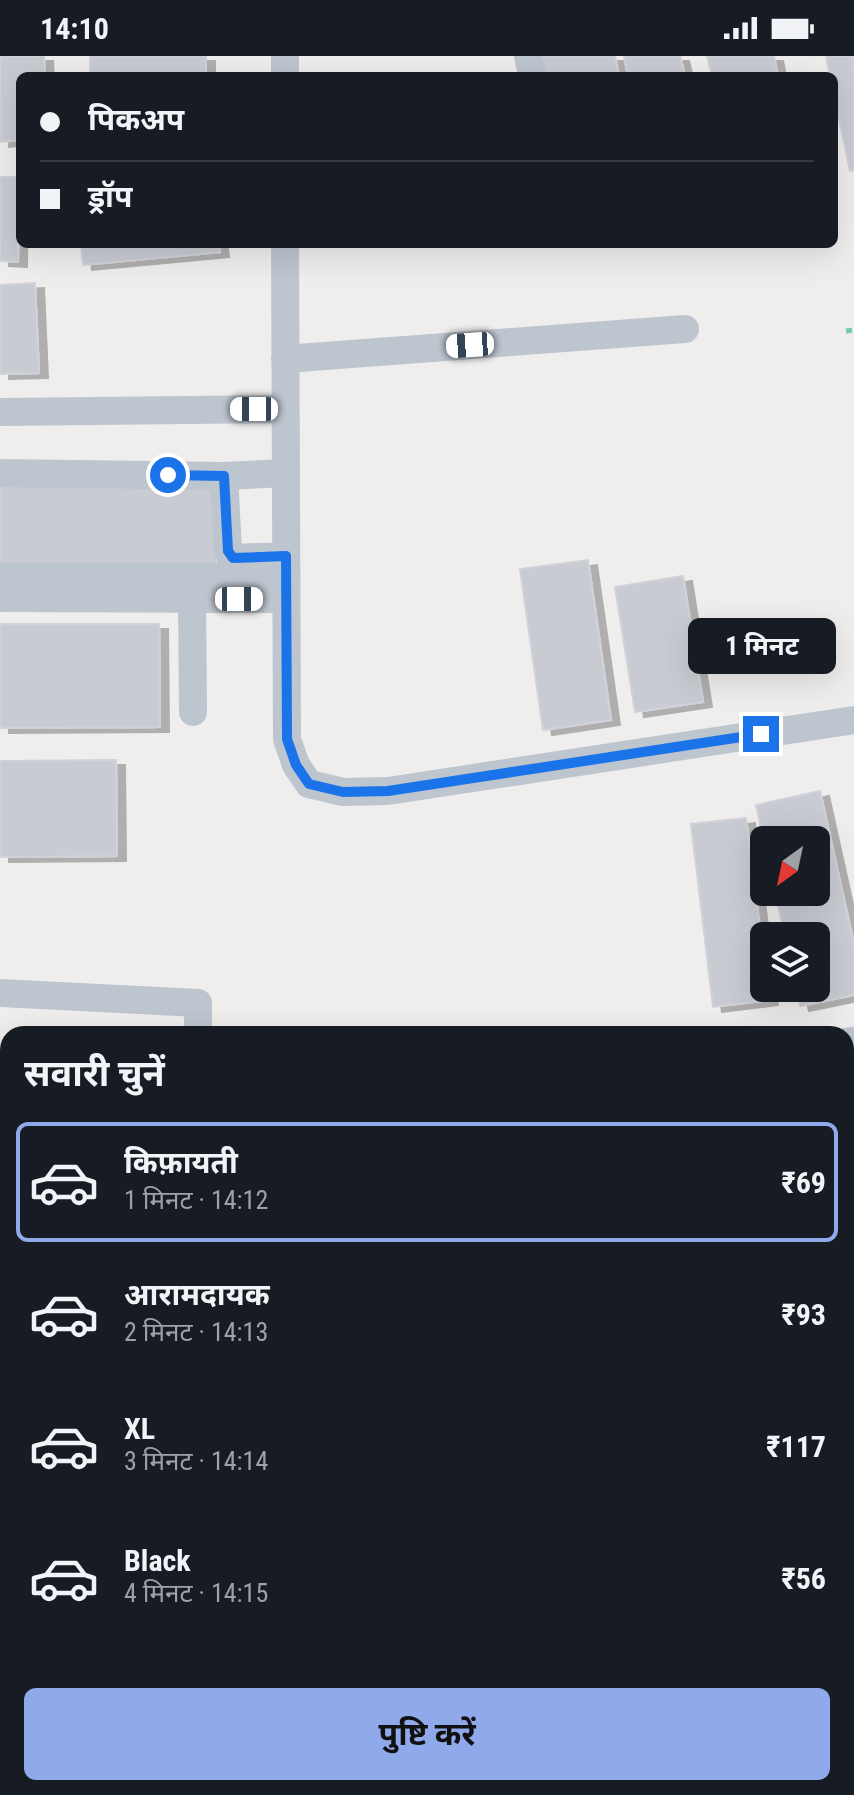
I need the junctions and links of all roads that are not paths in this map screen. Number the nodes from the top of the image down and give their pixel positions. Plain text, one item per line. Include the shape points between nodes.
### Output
1 (285, 248) edge
2 (685, 329) dead end
3 (285, 359) junction
4 (285, 409) junction
5 (0, 412) edge
6 (0, 473) edge
7 (286, 473) junction
8 (224, 476) junction
9 (0, 577) edge
10 (286, 577) junction
11 (0, 598) edge
12 (192, 599) junction
13 (193, 712) dead end
14 (854, 720) edge
15 (0, 993) edge
16 (198, 1026) edge

1 - 3 lane
2 - 3 lane
3 - 4 lane
4 - 5 lane
4 - 7 lane
6 - 8 lane
7 - 8 lane
7 - 10 lane
8 - 10 lane via 230,556
9 - 10 lane
10 - 12 lane
10 - 14 lane via 287,739 309,784 343,792 388,791
11 - 12 lane
12 - 13 lane
15 - 16 lane via 198,1003

